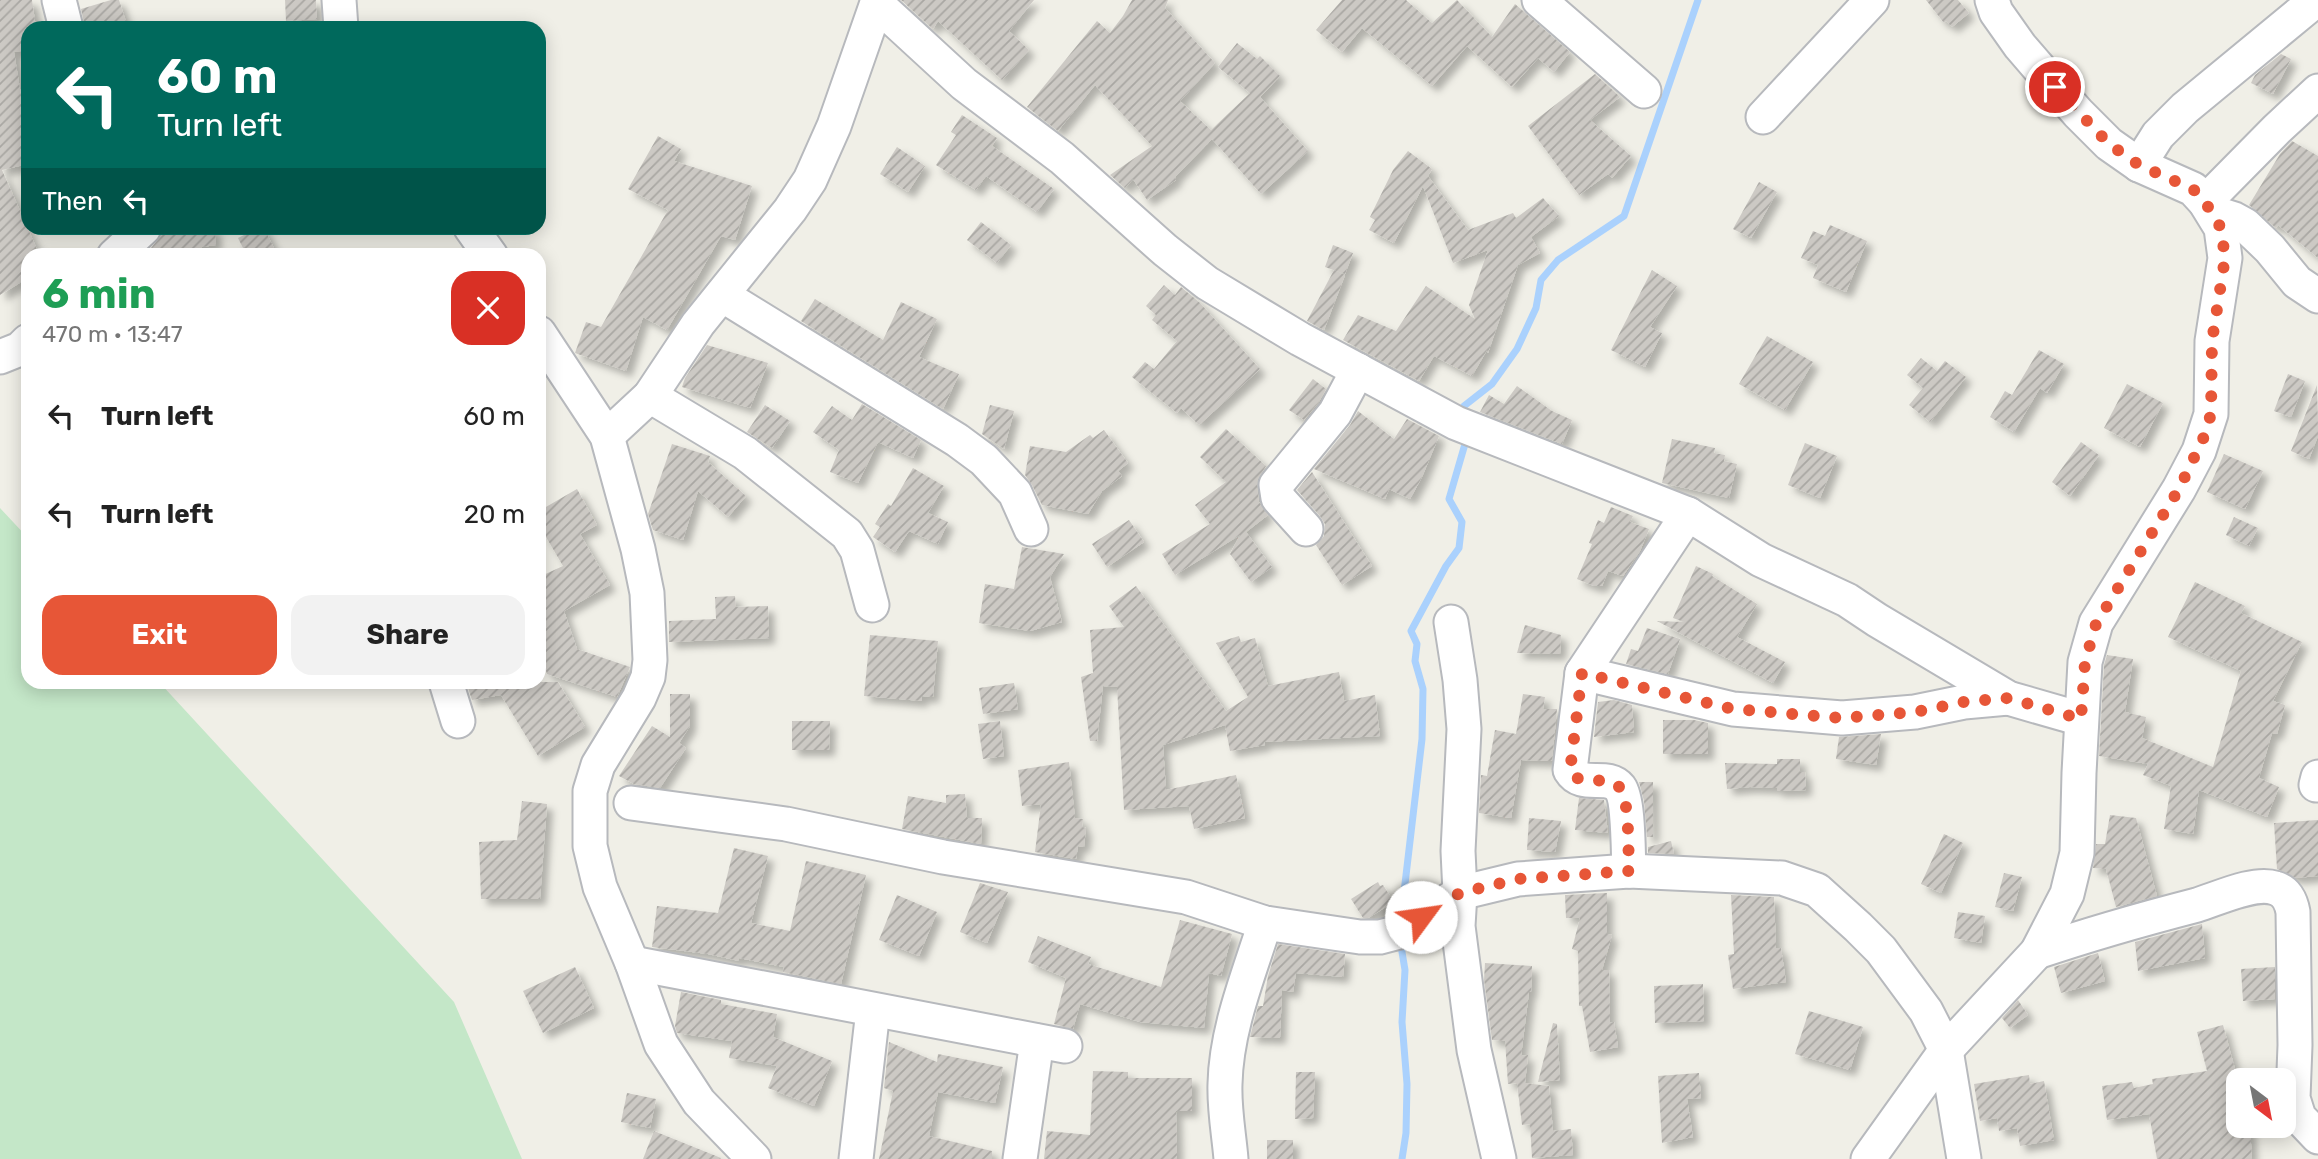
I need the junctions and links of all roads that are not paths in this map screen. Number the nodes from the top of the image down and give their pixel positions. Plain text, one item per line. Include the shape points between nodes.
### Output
1 (59, 0) edge
2 (339, 0) edge
3 (1539, 0) edge
4 (1872, 0) edge
5 (1992, 0) edge
6 (2316, 0) edge
7 (878, 2) edge
8 (64, 21) edge
9 (340, 21) edge
10 (1644, 91) dead end
11 (2318, 91) edge
12 (1763, 117) dead end
13 (2139, 165) junction
14 (2208, 207) junction
15 (722, 295) junction
16 (2318, 296) edge
17 (546, 344) edge
18 (21, 348) edge
19 (0, 357) edge
20 (1358, 370) junction
21 (650, 396) junction
22 (607, 436) junction
23 (1688, 514) junction
24 (1031, 529) dead end
25 (1306, 529) dead end
26 (872, 605) dead end
27 (1451, 622) dead end
28 (1582, 673) junction
29 (448, 689) edge
30 (2008, 698) junction
31 (2081, 719) junction
32 (458, 721) dead end
33 (631, 803) dead end
34 (1629, 871) junction
35 (1460, 893) junction
36 (1265, 923) junction
37 (2037, 952) junction
38 (632, 963) junction
39 (873, 1010) junction
40 (1946, 1050) junction
41 (2318, 1137) edge
42 (754, 1159) edge
43 (856, 1159) edge
44 (1020, 1159) edge
45 (1231, 1159) edge
46 (1499, 1159) edge
47 (1868, 1159) edge
48 (1964, 1159) edge

1 - 8 street
2 - 9 street
3 - 10 street
4 - 12 street
5 - 13 street via 2020,46 2055,87 2109,144
6 - 13 street via 2185,108 2158,135
7 - 15 street via 810,180
7 - 20 street via 964,84 1062,158 1207,283
11 - 14 street via 2277,129
13 - 14 street via 2193,189
14 - 16 street via 2245,225 2297,282
14 - 31 street via 2221,228 2225,258 2212,341 2211,414 2179,489 2096,624 2085,662
15 - 21 street
15 - 24 street via 984,460 1015,493
17 - 22 street
18 - 19 street
20 - 23 street via 1456,423
20 - 25 street via 1335,413 1276,485 1278,498
21 - 22 street
21 - 26 street via 745,453 847,534 857,550
22 - 38 street via 647,593 650,660 639,698 593,780 590,846 600,887
23 - 28 street
23 - 30 street via 1761,560 1847,600
27 - 35 street via 1464,729
28 - 30 street via 1733,709 1842,718
28 - 34 street via 1570,771 1581,781 1611,782 1620,788
29 - 32 street
30 - 31 street
31 - 37 street via 2077,853 2067,894
33 - 36 street via 786,824 943,857 1186,897
34 - 35 street via 1518,879
34 - 40 street via 1782,878 1817,890 1881,950 1926,1011
35 - 36 street via 1399,932 1380,937
35 - 46 street via 1458,926 1474,1050
36 - 45 street via 1228,1054 1225,1085
37 - 40 street
37 - 41 street via 2231,894 2265,887 2281,891 2293,912 2293,1098 2299,1117
38 - 39 street
38 - 42 street via 668,1055 699,1102
39 - 43 street
39 - 44 street via 1051,1044
40 - 47 street
40 - 48 street

